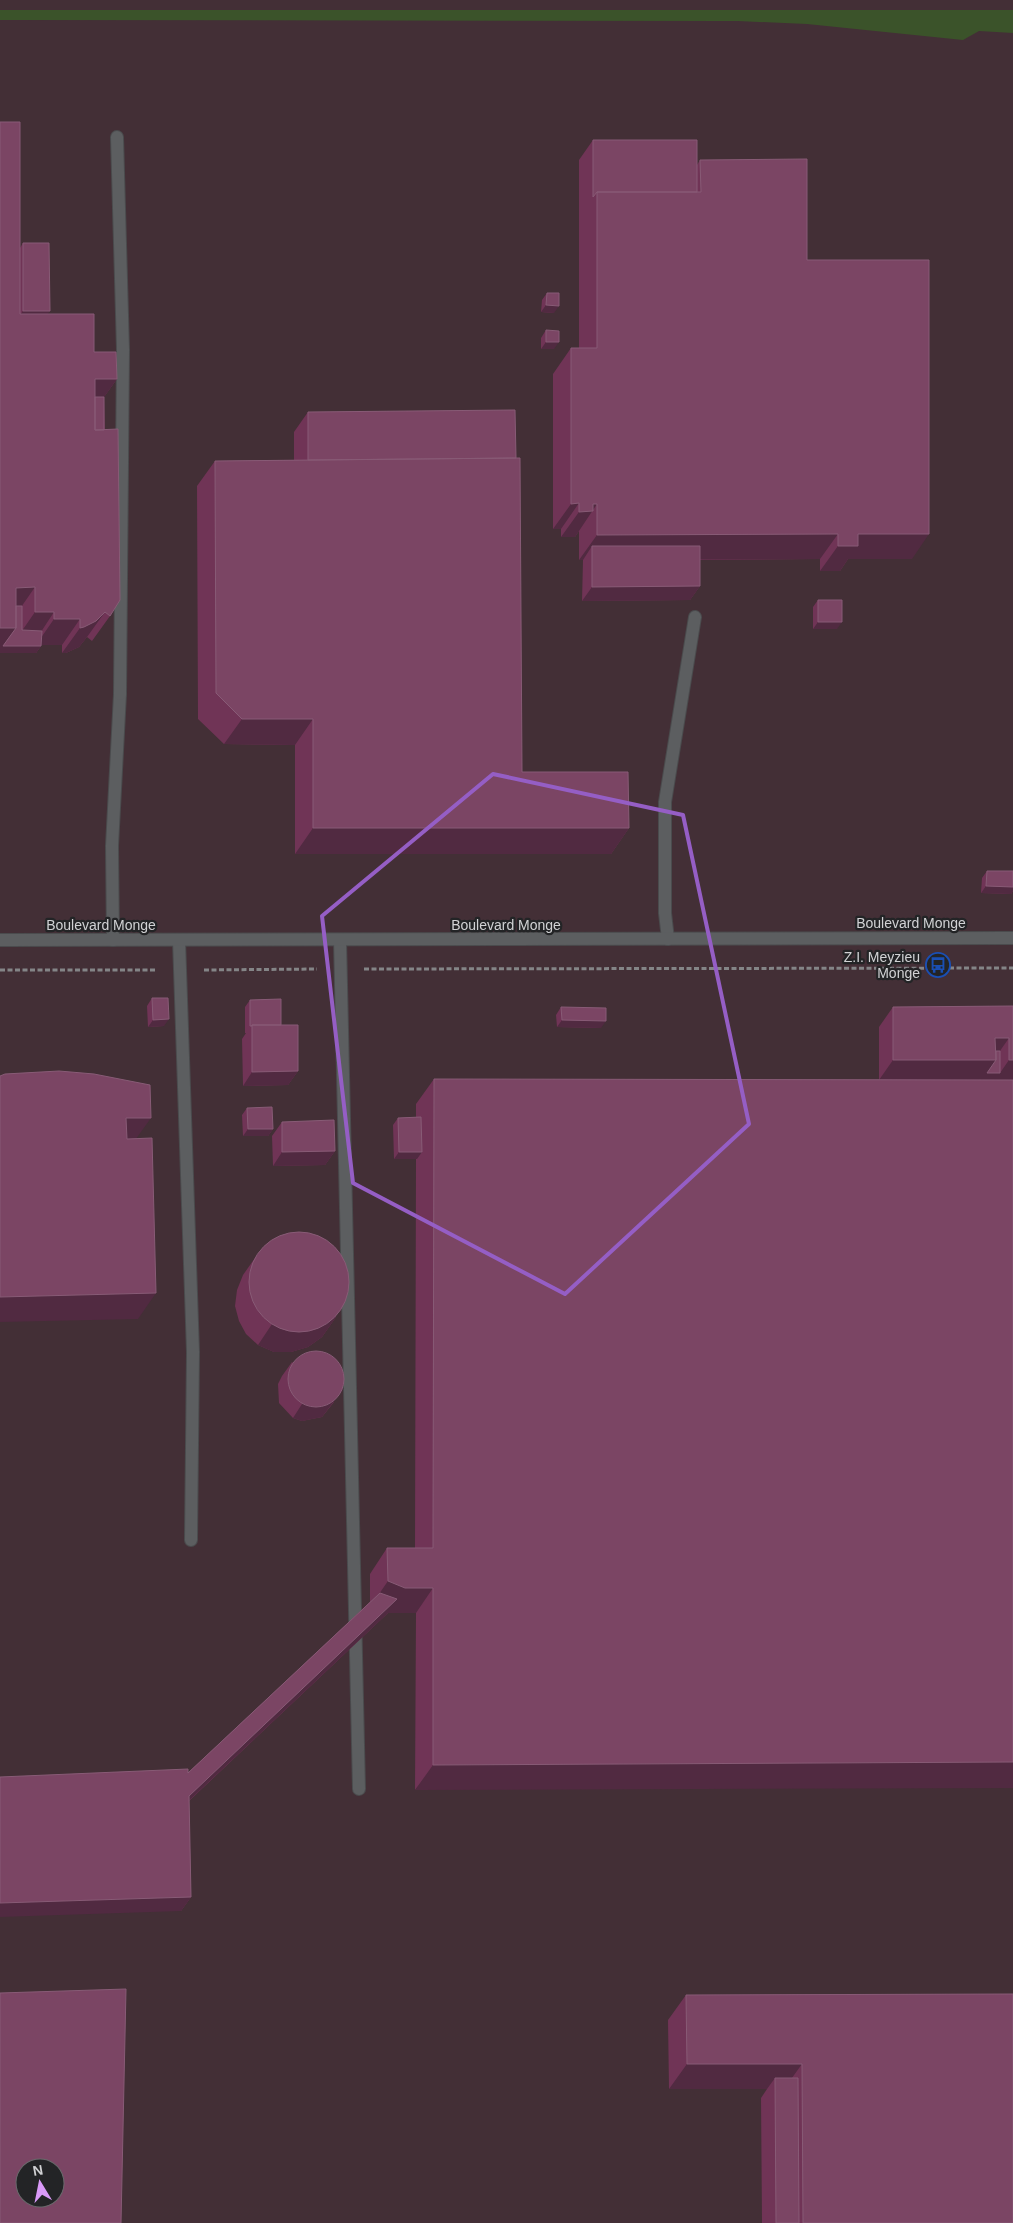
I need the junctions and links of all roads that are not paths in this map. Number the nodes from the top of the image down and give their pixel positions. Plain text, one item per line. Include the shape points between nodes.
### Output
1 (117, 137) dead end
2 (695, 617) dead end
3 (1013, 938) edge
4 (668, 939) junction
5 (0, 940) edge
6 (112, 940) junction
7 (179, 940) junction
8 (340, 940) junction
9 (191, 1540) dead end
10 (359, 1790) dead end

1 - 6 street via 124,350 120,694 112,846
2 - 4 street via 665,802
3 - 4 street, Boulevard Monge
4 - 8 street, Boulevard Monge
5 - 6 street, Boulevard Monge
6 - 7 street, Boulevard Monge
7 - 8 street, Boulevard Monge
7 - 9 street via 193,1352
8 - 10 street

